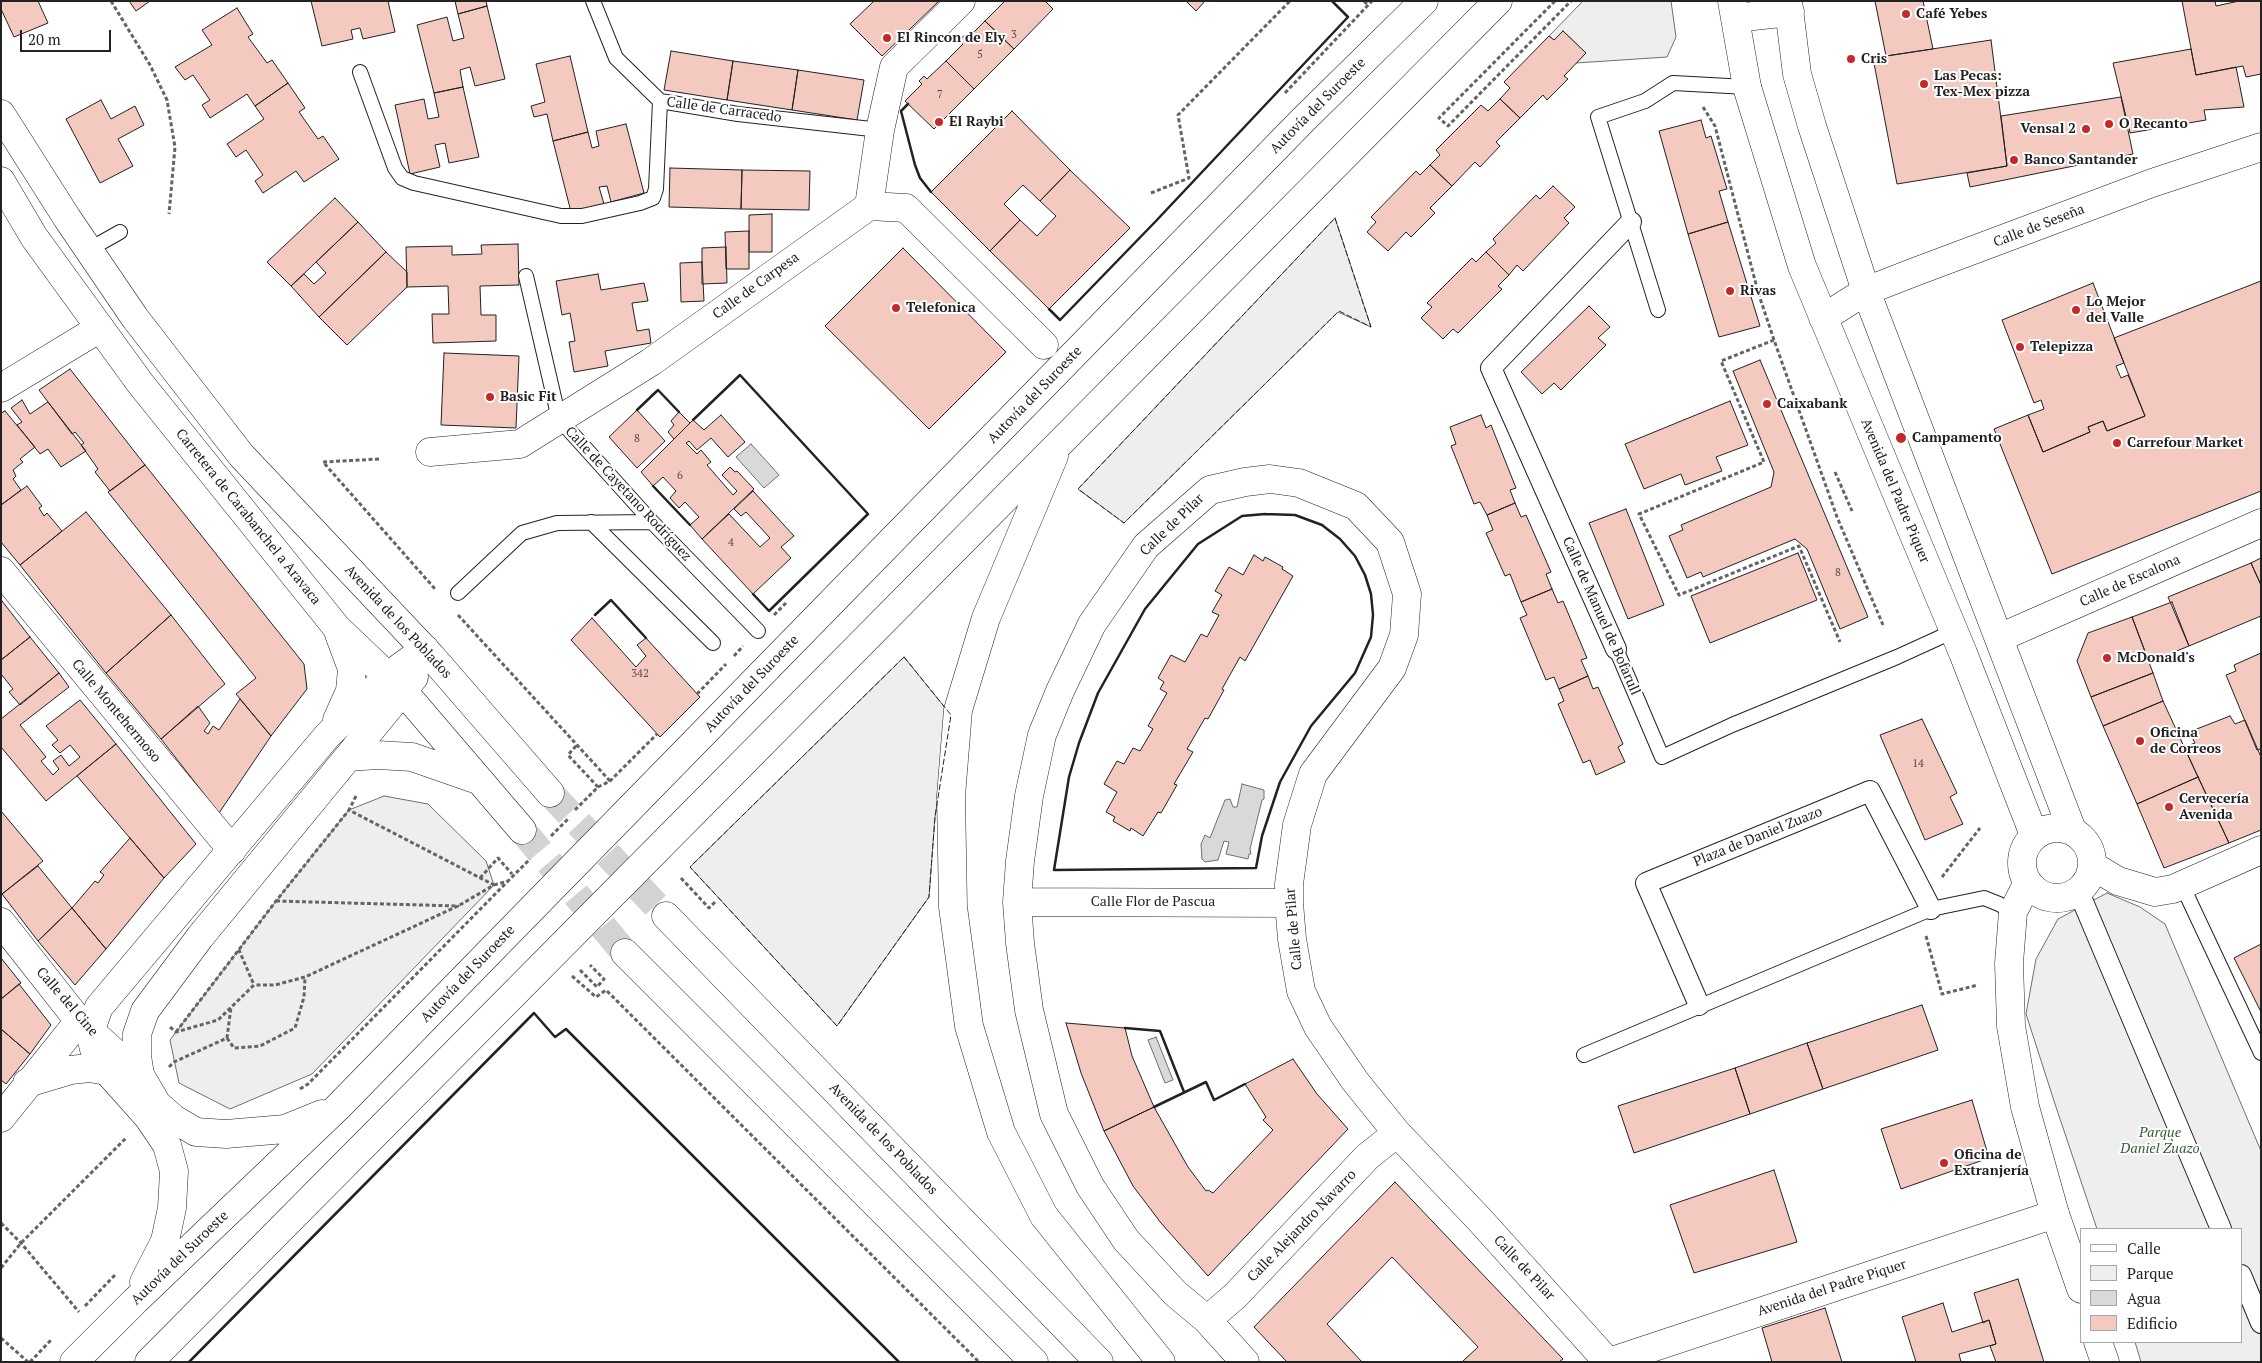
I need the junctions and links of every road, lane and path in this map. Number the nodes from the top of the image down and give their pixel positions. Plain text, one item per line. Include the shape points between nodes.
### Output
1 (111, 1) edge
2 (593, 1) edge
3 (962, 1) edge
4 (1290, 1) edge
5 (1364, 1) edge
6 (1372, 1) edge
7 (1424, 1) edge
8 (1498, 1) edge
9 (1555, 1) edge
10 (1571, 1) edge
11 (1789, 6) edge
12 (1734, 9) edge
13 (360, 72) dead end
14 (1747, 87) junction
15 (660, 102) junction
16 (1700, 102) dead end
17 (1, 114) edge
18 (880, 130) junction
19 (2261, 147) edge
20 (1, 181) edge
21 (1150, 193) dead end
22 (869, 206) junction
23 (169, 214) dead end
24 (1630, 222) junction
25 (120, 232) dead end
26 (88, 250) junction
27 (526, 276) dead end
28 (1866, 291) junction
29 (1658, 310) dead end
30 (1822, 318) junction
31 (100, 328) junction
32 (1774, 340) junction
33 (1044, 345) dead end
34 (1, 388) edge
35 (559, 419) junction
36 (1061, 441) junction
37 (430, 452) dead end
38 (1835, 472) dead end
39 (1852, 511) dead end
40 (591, 522) junction
41 (652, 522) junction
42 (2261, 523) edge
43 (1, 571) edge
44 (458, 593) dead end
45 (1883, 625) dead end
46 (337, 628) junction
47 (758, 631) dead end
48 (1954, 631) junction
49 (1999, 638) junction
50 (1840, 642) dead end
51 (713, 643) dead end
52 (1616, 649) joint
53 (428, 653) junction
54 (396, 684) junction
55 (332, 730) junction
56 (656, 734) dead end
57 (576, 746) dead end
58 (348, 757) junction
59 (480, 781) junction
60 (598, 787) junction
61 (358, 792) dead end
62 (550, 793) tunnel mouth
63 (350, 810) junction
64 (1980, 828) dead end
65 (2072, 830) junction
66 (535, 835) joint
67 (2034, 835) junction
68 (232, 850) junction
69 (2261, 850) edge
70 (534, 854) dead end
71 (2094, 866) junction
72 (512, 874) dead end
73 (480, 878) junction
74 (681, 878) dead end
75 (508, 881) junction
76 (2027, 884) junction
77 (494, 885) junction
78 (2182, 885) junction
79 (2078, 890) junction
80 (276, 901) junction
81 (716, 901) dead end
82 (1017, 902) junction
83 (1289, 903) junction
84 (1928, 904) junction
85 (458, 906) junction
86 (2013, 912) junction
87 (666, 916) tunnel mouth
88 (1, 922) edge
89 (1924, 932) dead end
90 (239, 950) junction
91 (625, 954) tunnel mouth
92 (590, 965) dead end
93 (578, 968) dead end
94 (305, 977) junction
95 (254, 986) junction
96 (1978, 986) dead end
97 (1699, 1005) junction
98 (231, 1007) junction
99 (164, 1023) dead end
100 (85, 1026) junction
101 (169, 1027) junction
102 (176, 1032) junction
103 (137, 1034) junction
104 (164, 1035) dead end
105 (227, 1038) junction
106 (2261, 1053) edge
107 (1584, 1055) dead end
108 (104, 1064) junction
109 (27, 1083) junction
110 (142, 1090) junction
111 (292, 1094) dead end
112 (338, 1108) junction
113 (1, 1118) edge
114 (1397, 1133) junction
115 (2055, 1214) junction
116 (1, 1223) edge
117 (2221, 1228) edge
118 (21, 1243) junction
119 (1, 1268) edge
120 (119, 1271) dead end
121 (2242, 1278) edge
122 (2080, 1286) edge
123 (134, 1301) junction
124 (1207, 1320) junction
125 (2261, 1323) edge
126 (58, 1334) dead end
127 (1, 1338) edge
128 (2098, 1343) edge
129 (29, 1362) edge
130 (74, 1362) edge
131 (149, 1362) edge
132 (1034, 1362) edge
133 (1098, 1362) edge
134 (1161, 1362) edge
135 (1245, 1362) edge
136 (1608, 1362) edge
137 (2105, 1362) edge

1 - 23 path via 167,100 175,147
2 - 15 lane, Calle de Carracedo via 616,58
3 - 18 main road via 894,67
4 - 21 path via 1178,115 1189,178
5 - 6 path via 1368,5
7 - 112 main road, Autovía del Suroeste via 1296,127
8 - 36 main road
9 - 10 path via 1439,118 1448,126
11 - 12 main road
11 - 28 main road via 1797,74
12 - 14 main road, Avenida del Padre Piquer
13 - 15 lane via 395,168 402,178 560,216 582,216 653,198
14 - 24 lane via 1672,83 1644,102 1598,117
14 - 30 main road, Avenida del Padre Piquer via 1802,266
15 - 18 lane, Calle de Carracedo
16 - 32 path via 1715,126 1758,292
17 - 26 main road
18 - 22 main road
19 - 28 main road, Calle de Seseña via 2143,187
20 - 31 main road, Carretera de Carabanchel a Aravaca via 34,237
22 - 33 main road via 906,208
22 - 35 main road, Calle de Carpesa via 651,362
24 - 29 lane
24 - 52 street, Calle de Manuel de Bofarull via 1491,368
25 - 26 lane
26 - 53 main road, Avenida de los Poblados via 134,318 241,455
27 - 35 lane, Calle de Cayetano Rodríguez
28 - 30 main road, Calle de Seseña
28 - 49 main road
30 - 48 main road, Avenida del Padre Piquer
31 - 34 main road
31 - 46 main road, Carretera de Carabanchel a Aravaca via 140,383
32 - 45 path via 1837,517
32 - 50 path via 1721,361 1764,462 1639,514 1679,595 1799,546
35 - 37 main road, Calle de Carpesa via 520,444
35 - 41 lane, Calle de Cayetano Rodríguez
36 - 131 main road
36 - 134 main road via 986,618 958,710 951,796 954,907 969,1026 1000,1132 1044,1216
38 - 39 path
40 - 41 lane
40 - 44 lane via 557,523 522,533
40 - 51 lane
41 - 47 lane, Calle de Cayetano Rodríguez
42 - 49 main road, Calle de Escalona
43 - 68 main road, Calle Montehermoso
46 - 54 main road, Carretera de Carabanchel a Aravaca
46 - 55 main road via 352,669 350,691
48 - 52 lane, Calle de Manuel de Bofarull via 1662,757
48 - 67 main road, Avenida del Padre Piquer
49 - 65 main road
53 - 54 main road
53 - 62 main road, Avenida de los Poblados
54 - 55 main road
54 - 58 main road
54 - 59 main road, Carretera de Carabanchel a Aravaca
55 - 68 main road
56 - 60 path via 610,781
57 - 60 path via 568,755
58 - 59 main road via 412,757
58 - 103 main road via 200,937 146,1011
59 - 66 main road, Carretera de Carabanchel a Aravaca
60 - 66 path
61 - 63 path
63 - 73 path
63 - 80 path
64 - 84 path
65 - 67 main road via 2052,827
65 - 71 main road via 2088,845
67 - 76 main road via 2024,849 2021,867
68 - 100 main road
69 - 78 main road
70 - 75 path
71 - 78 main road via 2118,881 2155,892
71 - 79 main road via 2085,886
72 - 73 path via 498,858
73 - 77 path
74 - 81 path via 709,908
75 - 77 path
75 - 111 path via 308,1084
76 - 79 main road via 2045,897 2067,898
76 - 86 main road
77 - 85 path
78 - 106 lane
79 - 117 street
80 - 85 path
80 - 90 path
82 - 83 main road, Calle Flor de Pascua
82 - 83 main road, Calle de Pilar via 1029,796 1042,735 1092,624 1146,546 1210,490 1270,479 1299,483 1356,506 1390,542 1407,594 1404,635 1392,668 1313,774 1297,825
82 - 124 main road, Calle de Pilar via 1029,1010 1054,1114 1090,1186 1126,1240 1175,1293
83 - 114 main road, Calle de Pilar via 1301,991 1318,1027
84 - 86 lane via 1984,898
84 - 97 lane
84 - 97 street, Plaza de Daniel Zuazo via 1870,791 1646,883
85 - 94 path
86 - 115 main road via 2009,963 2011,1026 2025,1107
87 - 133 main road, Avenida de los Poblados
88 - 100 main road, Calle del Cine
89 - 96 path via 1942,994
90 - 95 path
90 - 102 path
91 - 132 main road
92 - 93 path via 604,979 597,986
94 - 95 path via 275,986
94 - 105 path via 304,997 295,1028 260,1046 234,1048
95 - 98 path
97 - 107 lane
98 - 102 path via 218,1020
98 - 105 path
99 - 101 path
100 - 108 main road, Calle del Cine
100 - 109 main road
101 - 102 path
101 - 104 path
103 - 108 main road
103 - 110 main road via 136,1056
105 - 110 path via 174,1062
108 - 109 main road
108 - 110 main road
109 - 113 main road
110 - 112 main road via 174,1119 196,1132 226,1134 285,1129
110 - 118 path via 126,1114 138,1126
110 - 123 main road via 167,1145 174,1170 172,1208 165,1241
112 - 123 main road, Autovía del Suroeste
114 - 124 main road, Calle Alejandro Navarro via 1367,1157 1235,1296
114 - 136 main road, Calle de Pilar
115 - 122 main road
115 - 136 main road, Avenida del Padre Piquer
116 - 118 path
118 - 119 path
118 - 120 path via 79,1312
121 - 125 street
123 - 130 main road, Autovía del Suroeste
124 - 135 main road, Calle de Pilar
126 - 129 path
127 - 129 path
128 - 137 main road

